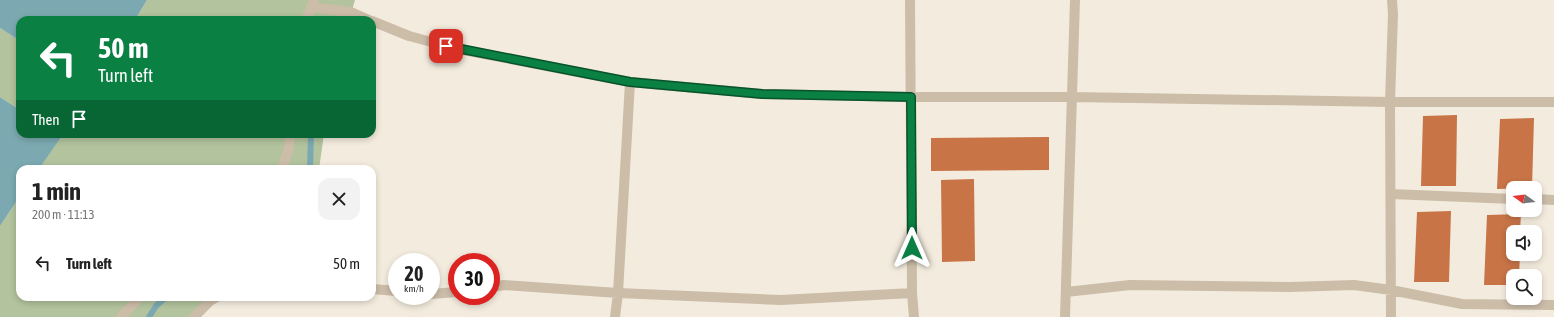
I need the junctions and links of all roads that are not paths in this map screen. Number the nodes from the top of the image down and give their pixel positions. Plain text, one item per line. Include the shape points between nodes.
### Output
1 (910, 0) edge
2 (1075, 0) edge
3 (1392, 0) edge
4 (313, 3) edge
5 (308, 16) edge
6 (360, 16) edge
7 (376, 23) edge
8 (630, 82) junction
9 (911, 97) junction
10 (1072, 97) junction
11 (1390, 102) junction
12 (1554, 102) edge
13 (290, 138) edge
14 (283, 165) edge
15 (1391, 194) junction
16 (1506, 199) edge
17 (1542, 199) edge
18 (1554, 200) edge
19 (500, 286) edge
20 (376, 289) edge
21 (388, 290) edge
22 (1391, 290) junction
23 (1066, 292) junction
24 (618, 293) junction
25 (912, 293) junction
26 (136, 301) edge
27 (210, 301) edge
28 (1554, 305) edge
29 (121, 317) edge
30 (194, 317) edge
31 (615, 317) edge
32 (914, 317) edge
33 (1065, 317) edge
34 (1391, 317) edge

1 - 9 street
2 - 10 street
3 - 11 street
4 - 5 street
4 - 6 street
7 - 8 street via 409,36 458,49
8 - 9 street via 762,94
8 - 24 street
9 - 10 street
9 - 25 street
10 - 11 street
10 - 23 street
11 - 12 street
11 - 15 street
13 - 14 street
15 - 16 street
15 - 22 street
17 - 18 street
19 - 24 street
20 - 21 street
22 - 23 street via 1354,285 1130,285
22 - 28 street via 1462,304
22 - 34 street
23 - 33 street
24 - 25 street via 781,300
24 - 31 street
25 - 32 street
26 - 29 street
27 - 30 street

